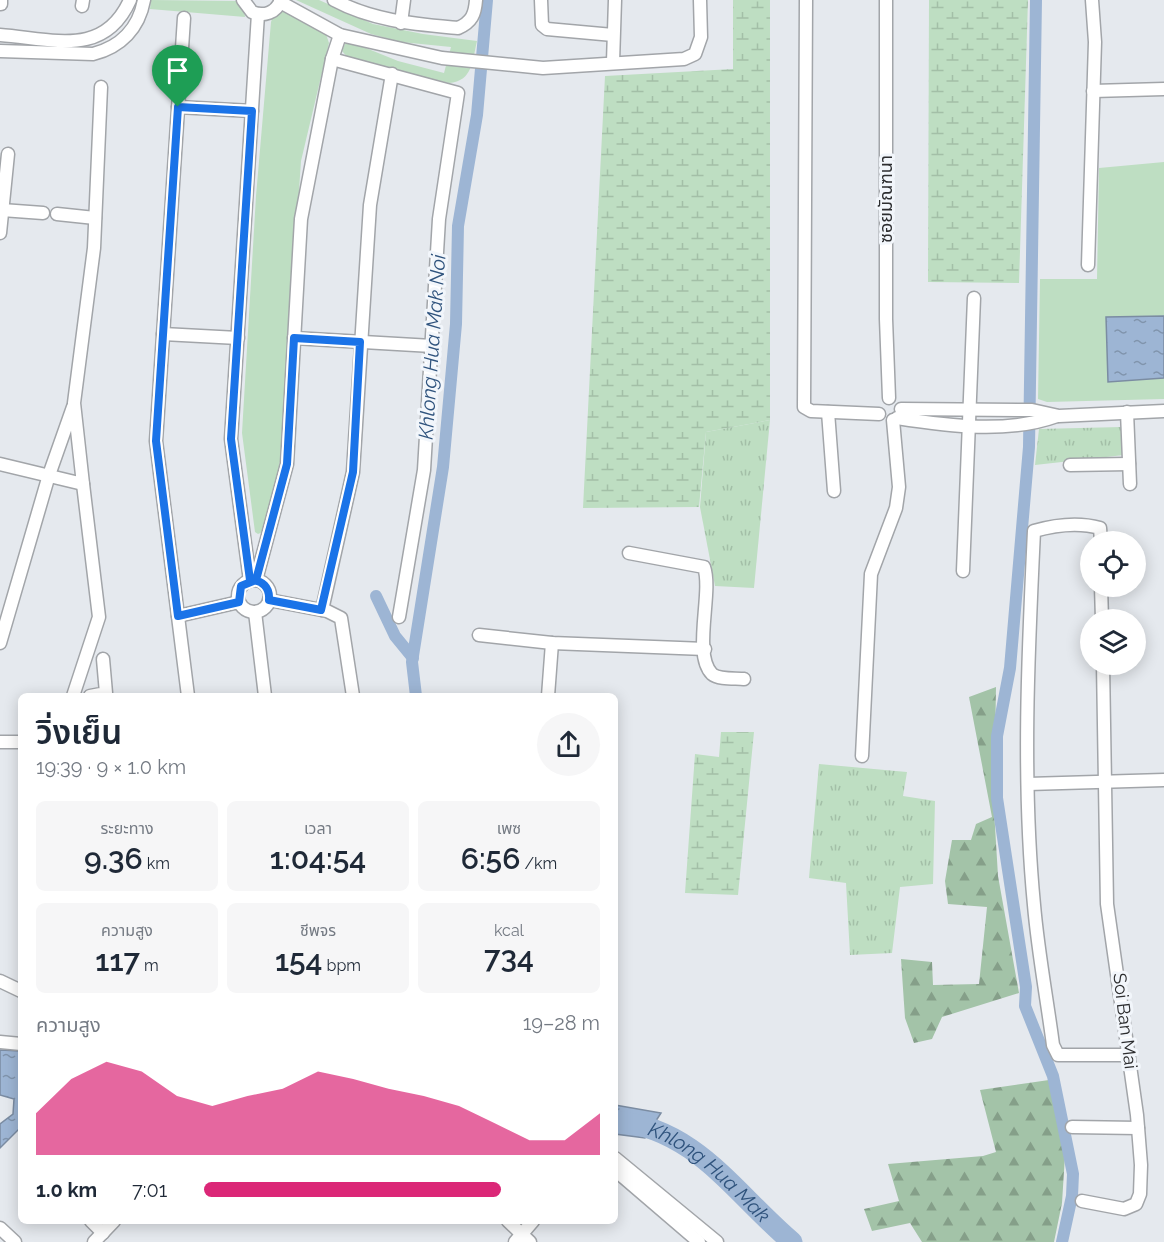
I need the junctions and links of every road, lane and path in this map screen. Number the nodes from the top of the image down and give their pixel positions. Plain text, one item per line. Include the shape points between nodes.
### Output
1 (130, 0) edge
2 (144, 0) edge
3 (243, 0) edge
4 (334, 0) edge
5 (404, 0) edge
6 (476, 0) edge
7 (541, 0) edge
8 (615, 0) edge
9 (700, 0) edge
10 (806, 0) edge
11 (886, 0) edge
12 (1092, 0) edge
13 (280, 1) edge
14 (258, 14) junction
15 (184, 18) dead end
16 (402, 23) junction
17 (3, 35) edge
18 (340, 35) junction
19 (613, 35) junction
20 (4, 53) edge
21 (332, 58) junction
22 (613, 62) junction
23 (392, 75) junction
24 (101, 87) dead end
25 (1164, 89) edge
26 (1093, 92) junction
27 (178, 107) junction
28 (252, 111) junction
29 (8, 154) dead end
30 (43, 213) dead end
31 (57, 214) dead end
32 (1, 215) edge
33 (95, 218) junction
34 (0, 233) edge
35 (1088, 265) dead end
36 (974, 297) dead end
37 (163, 334) junction
38 (238, 338) junction
39 (294, 338) junction
40 (360, 342) junction
41 (432, 346) junction
42 (889, 398) junction
43 (74, 403) junction
44 (971, 411) junction
45 (1164, 411) edge
46 (828, 412) junction
47 (1126, 412) junction
48 (879, 414) junction
49 (897, 416) junction
50 (1059, 416) junction
51 (970, 426) junction
52 (0, 464) edge
53 (1129, 464) junction
54 (1070, 465) dead end
55 (49, 476) junction
56 (83, 484) junction
57 (1130, 484) dead end
58 (834, 491) dead end
59 (1100, 531) edge
60 (628, 553) dead end
61 (963, 571) dead end
62 (253, 580) junction
63 (269, 600) junction
64 (239, 602) junction
65 (321, 610) junction
66 (255, 612) junction
67 (178, 616) junction
68 (399, 617) dead end
69 (479, 635) dead end
70 (0, 643) edge
71 (552, 643) junction
72 (705, 649) junction
73 (103, 659) dead end
74 (1102, 675) edge
75 (744, 679) dead end
76 (74, 693) edge
77 (106, 693) edge
78 (188, 693) edge
79 (265, 693) edge
80 (352, 693) edge
81 (548, 693) edge
82 (0, 742) edge
83 (18, 742) edge
84 (862, 756) dead end
85 (1164, 780) edge
86 (1104, 782) junction
87 (1028, 784) junction
88 (0, 981) edge
89 (18, 990) edge
90 (0, 1042) edge
91 (18, 1044) edge
92 (1129, 1055) junction
93 (1072, 1127) dead end
94 (1138, 1128) junction
95 (618, 1160) edge
96 (618, 1173) edge
97 (1082, 1201) dead end
98 (111, 1224) edge
99 (510, 1224) edge
100 (531, 1224) edge
101 (0, 1228) edge
102 (99, 1237) edge
103 (522, 1240) edge
104 (15, 1242) edge
105 (699, 1242) edge
106 (717, 1242) edge

1 - 17 street via 117,24 95,38
2 - 20 street via 135,27 108,50 93,54
3 - 14 street via 247,8
4 - 16 street
5 - 16 street
6 - 16 street via 474,16 458,28
7 - 19 street via 542,25 547,29
8 - 19 street
9 - 22 street via 701,38 695,54 684,59
10 - 46 street via 803,399 804,407 811,411
11 - 42 street, ซอยมัณฑนา
12 - 26 street
13 - 14 street via 270,13
13 - 18 street
14 - 28 street
15 - 27 street
17 - 20 street
18 - 21 street
18 - 22 street via 442,58 543,68
19 - 22 street
21 - 23 street
21 - 39 street via 301,219
23 - 40 street via 370,206
23 - 41 street via 458,93 439,219
24 - 33 street
25 - 26 street
26 - 35 street
27 - 28 street
27 - 37 street
28 - 38 street
29 - 32 street
30 - 32 street
31 - 33 street
32 - 34 street
33 - 43 street
36 - 44 street
37 - 38 street
37 - 67 street via 156,441
38 - 62 street via 231,439
39 - 40 street
39 - 62 street via 287,464
40 - 41 street
40 - 65 street via 353,472
41 - 68 street via 424,470
42 - 48 street via 880,403
42 - 49 street via 897,400
43 - 55 street
43 - 56 street
44 - 49 street
44 - 50 street via 1032,410
44 - 51 street
45 - 47 street
46 - 48 street
46 - 58 street
47 - 50 street
47 - 53 street
48 - 49 street via 887,420
49 - 51 street
49 - 84 street via 896,508 871,574
50 - 51 street via 1034,424
51 - 61 street
52 - 55 street
53 - 54 street
53 - 57 street
55 - 56 street
55 - 70 street
56 - 76 street via 99,617
59 - 87 street via 1055,525 1034,531 1028,653
60 - 72 street via 704,567
62 - 63 street via 265,585
62 - 64 street via 238,591
63 - 65 street
63 - 66 street
64 - 66 street via 246,610
64 - 67 street
65 - 80 street via 340,618
66 - 79 street
67 - 78 street
69 - 71 street
71 - 72 street
71 - 81 street
72 - 75 street via 712,674
73 - 77 street
74 - 86 street, Soi Ban Mai
82 - 83 street
85 - 86 street
86 - 87 street
86 - 92 street, Soi Ban Mai via 1107,904
87 - 92 street via 1034,905 1053,1045 1058,1055
88 - 89 street
90 - 91 street
92 - 94 street, Soi Ban Mai
93 - 94 street
94 - 97 street, Soi Ban Mai via 1141,1166 1136,1204 1124,1209
95 - 106 street
96 - 105 street
98 - 102 street
99 - 103 street
100 - 103 street
101 - 104 street

